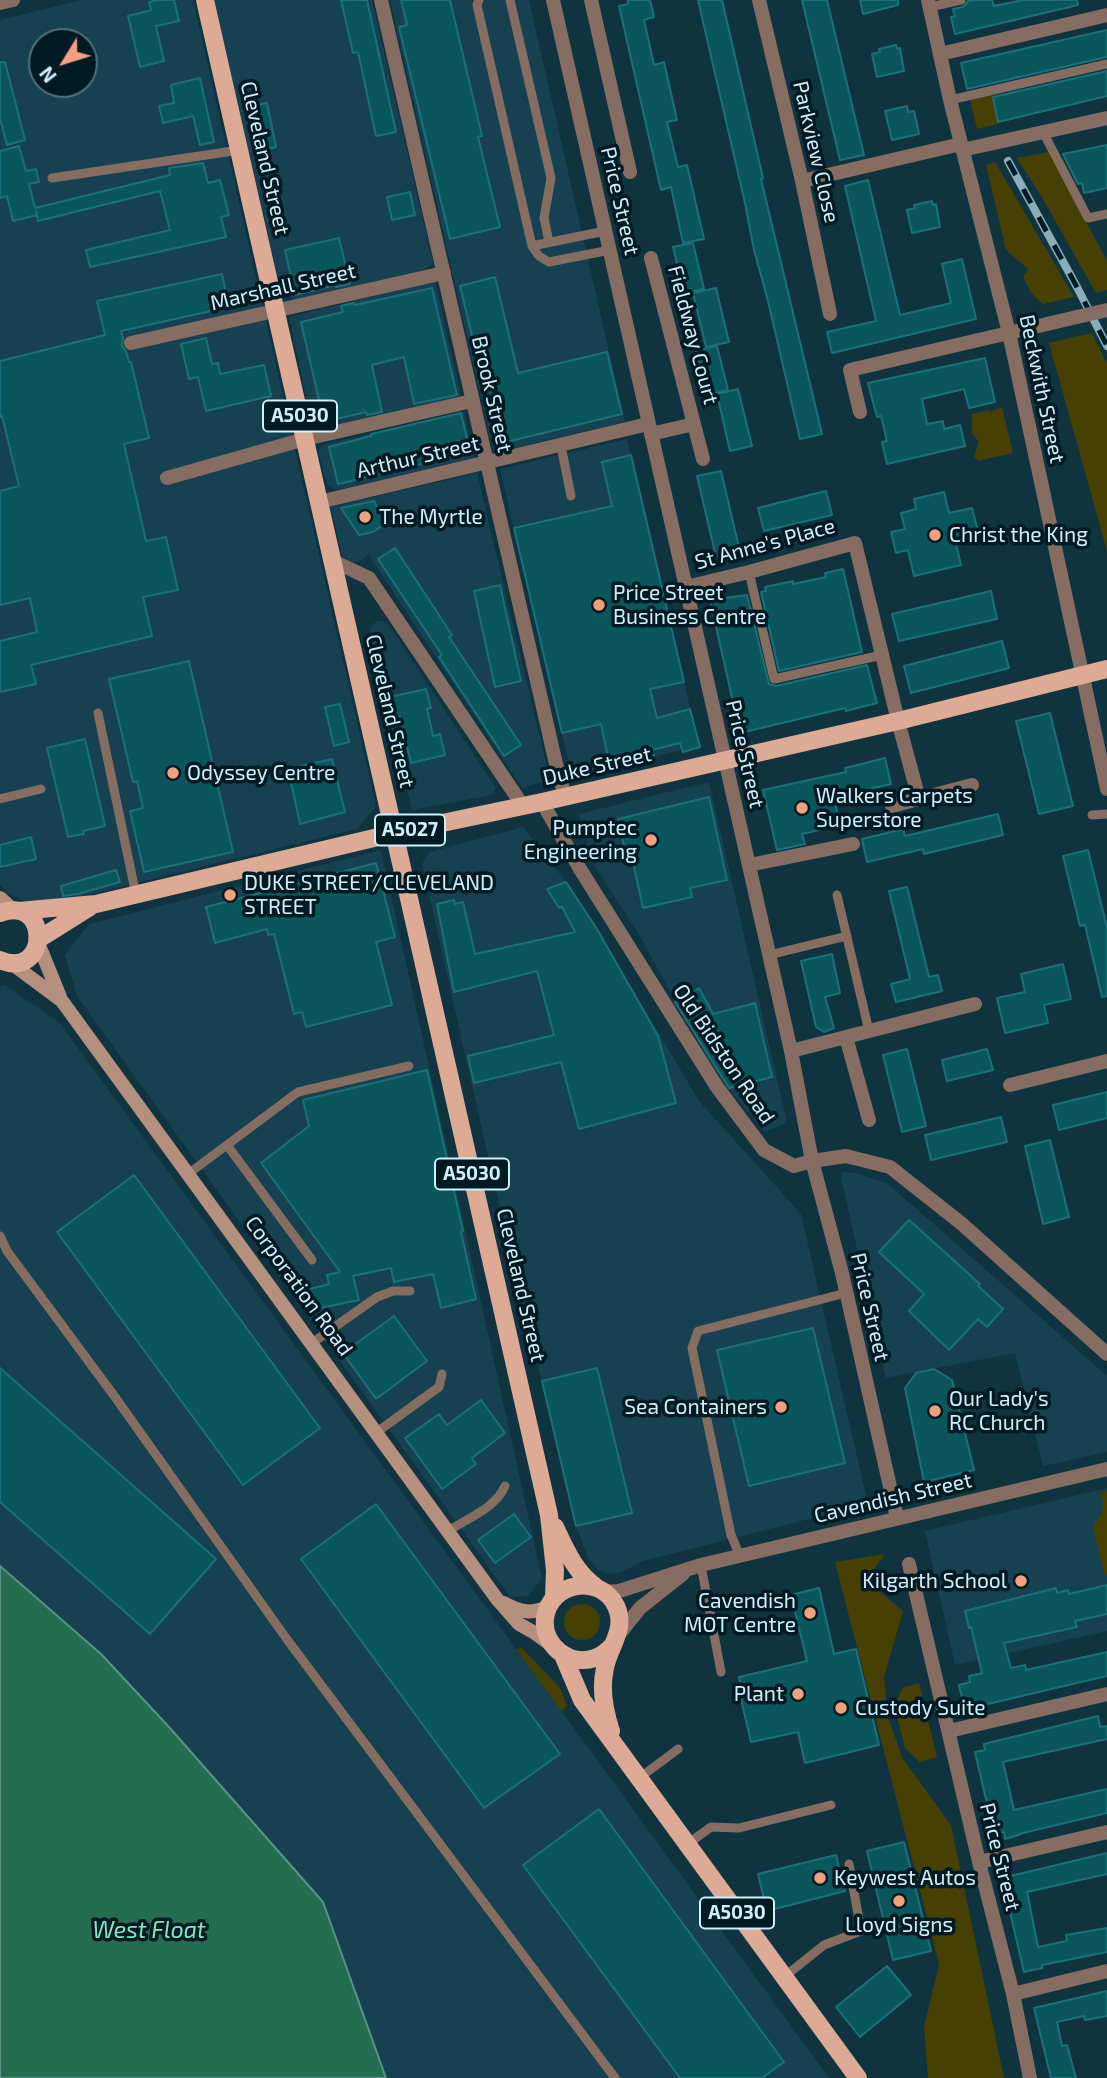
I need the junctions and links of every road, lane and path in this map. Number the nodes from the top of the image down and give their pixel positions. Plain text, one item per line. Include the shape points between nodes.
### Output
1 (13, 0) edge
2 (205, 0) edge
3 (381, 0) edge
4 (479, 0) edge
5 (510, 0) edge
6 (553, 0) edge
7 (591, 0) edge
8 (759, 0) edge
9 (961, 0) edge
10 (0, 3) edge
11 (929, 3) edge
12 (1107, 15) edge
13 (940, 54) junction
14 (1107, 64) edge
15 (950, 100) junction
16 (1107, 118) edge
17 (1043, 132) junction
18 (962, 147) junction
19 (240, 150) junction
20 (630, 172) dead end
21 (52, 178) dead end
22 (802, 181) junction
23 (1107, 214) edge
24 (605, 231) junction
25 (549, 242) junction
26 (532, 246) junction
27 (610, 250) junction
28 (651, 258) dead end
29 (444, 273) junction
30 (276, 310) junction
31 (1107, 310) edge
32 (830, 313) dead end
33 (1009, 332) junction
34 (131, 343) dead end
35 (472, 401) junction
36 (860, 412) dead end
37 (694, 424) junction
38 (650, 429) junction
39 (305, 439) junction
40 (561, 446) junction
41 (703, 459) dead end
42 (486, 462) junction
43 (167, 478) dead end
44 (571, 496) dead end
45 (320, 502) junction
46 (333, 561) junction
47 (749, 572) junction
48 (686, 587) junction
49 (882, 655) junction
50 (1107, 669) edge
51 (1082, 676) junction
52 (98, 713) dead end
53 (898, 721) junction
54 (725, 759) junction
55 (972, 785) dead end
56 (41, 789) dead end
57 (1107, 789) edge
58 (565, 796) junction
59 (0, 799) edge
60 (919, 799) junction
61 (542, 802) junction
62 (523, 806) junction
63 (892, 806) dead end
64 (1107, 814) edge
65 (1092, 815) dead end
66 (395, 833) junction
67 (853, 844) dead end
68 (749, 865) junction
69 (136, 895) junction
70 (837, 895) dead end
71 (96, 904) junction
72 (8, 908) edge
73 (846, 936) junction
74 (38, 941) junction
75 (769, 955) junction
76 (4, 962) edge
77 (62, 1001) junction
78 (975, 1004) dead end
79 (869, 1031) junction
80 (846, 1037) junction
81 (791, 1051) junction
82 (1107, 1061) edge
83 (409, 1066) dead end
84 (1010, 1084) dead end
85 (869, 1120) dead end
86 (227, 1145) junction
87 (812, 1161) junction
88 (188, 1174) junction
89 (0, 1236) edge
90 (312, 1260) dead end
91 (410, 1291) dead end
92 (846, 1293) junction
93 (312, 1343) junction
94 (1107, 1354) edge
95 (442, 1374) dead end
96 (377, 1432) junction
97 (1107, 1469) edge
98 (505, 1486) dead end
99 (549, 1515) junction
100 (897, 1518) junction
101 (447, 1532) junction
102 (740, 1556) junction
103 (909, 1564) dead end
104 (695, 1567) junction
105 (601, 1590) junction
106 (497, 1599) junction
107 (551, 1602) junction
108 (615, 1641) junction
109 (559, 1652) junction
110 (721, 1672) dead end
111 (1107, 1695) edge
112 (949, 1731) junction
113 (617, 1748) junction
114 (678, 1749) dead end
115 (638, 1779) junction
116 (831, 1805) dead end
117 (1107, 1832) edge
118 (686, 1844) junction
119 (979, 1862) junction
120 (849, 1864) dead end
121 (1107, 1971) edge
122 (784, 1977) junction
123 (1013, 1994) junction
124 (615, 2078) edge
125 (858, 2078) edge
126 (1030, 2078) edge

1 - 10 street
2 - 19 main road, Cleveland Street / A5030
3 - 29 street, Brook Street
4 - 26 lane
5 - 25 lane via 551,178 544,218
6 - 24 street, Price Street
7 - 20 street
8 - 22 street, Parkview Close
9 - 11 lane
11 - 13 street, Beckwith Street
12 - 13 street
13 - 15 street, Beckwith Street
14 - 15 lane
15 - 18 street, Beckwith Street
16 - 17 street
17 - 18 street
17 - 23 lane via 1088,218
18 - 22 street
18 - 33 street, Beckwith Street
19 - 21 lane
19 - 30 main road, Cleveland Street / A5030
22 - 32 street, Parkview Close
24 - 25 lane
24 - 27 street, Price Street
25 - 26 lane
26 - 27 lane via 548,262
27 - 38 street, Price Street
28 - 37 street, Fieldway Court
29 - 30 street, Marshall Street
29 - 35 street, Brook Street
30 - 34 street, Marshall Street
30 - 39 main road, Cleveland Street / A5030
31 - 33 street, bridge
33 - 36 street via 850,370
33 - 51 street, Beckwith Street
35 - 39 street
35 - 42 street, Brook Street
37 - 38 street, Fieldway Court
37 - 41 street, Fieldway Court
38 - 40 street, Arthur Street
38 - 48 street, Price Street
39 - 43 street
39 - 45 main road, Cleveland Street / A5030
40 - 42 street, Arthur Street
40 - 44 lane
42 - 45 street, Arthur Street
42 - 58 street, Brook Street
45 - 46 main road, Cleveland Street / A5030
46 - 62 street via 369,578
46 - 66 main road, Cleveland Street / A5030
47 - 48 street, St Anne's Place
47 - 49 lane via 774,679
47 - 49 street, St Anne's Place via 855,543
48 - 54 street, Price Street
49 - 53 street
50 - 51 main road, Duke Street / A5027
51 - 53 main road, Duke Street / A5027
51 - 57 street, Beckwith Street
52 - 69 lane
53 - 54 main road, Duke Street / A5027
53 - 60 street
54 - 58 main road, Duke Street / A5027
54 - 68 street, Price Street
55 - 60 street
56 - 59 lane
58 - 61 main road, Duke Street / A5027
60 - 63 street
61 - 62 main road, Duke Street / A5027
61 - 87 street, Old Bidston Road via 717,1087 764,1150 794,1166
62 - 66 main road, Duke Street / A5027
64 - 65 lane
66 - 69 main road, Duke Street / A5027
66 - 99 main road, Cleveland Street / A5030
67 - 68 street
68 - 75 street, Price Street
69 - 71 main road, Duke Street / A5027
70 - 73 lane
71 - 72 main road, Duke Street / A5027
71 - 74 main road, Duke Street / A5027
72 - 74 main road via 33,921
73 - 75 lane
73 - 79 lane
74 - 76 main road, Duke Street via 27,959
74 - 77 main road, Corporation Road
75 - 81 street, Price Street
76 - 77 main road, Corporation Road
77 - 88 main road, Corporation Road
78 - 79 street
79 - 80 street
80 - 81 street
80 - 85 street
81 - 87 street, Price Street
82 - 84 street
83 - 86 lane via 298,1092
86 - 88 lane
86 - 90 lane
87 - 92 street, Price Street
87 - 94 street, Old Bidston Road via 846,1156 890,1167 962,1224
88 - 93 main road, Corporation Road
89 - 124 lane via 286,1638
91 - 93 lane via 377,1297
92 - 100 street, Price Street
92 - 102 lane via 698,1331 692,1348 731,1535
93 - 96 main road, Corporation Road
95 - 96 lane via 439,1388
96 - 101 main road, Corporation Road
97 - 100 street, Cavendish Street
98 - 101 lane via 484,1509
99 - 105 main road, Cleveland Street / A5030 via 576,1569
99 - 107 main road, Cleveland Street / A5030 via 555,1570
100 - 102 street, Cavendish Street
101 - 106 main road, Corporation Road
102 - 104 street, Cavendish Street
103 - 112 street, Price Street
104 - 105 street, Cavendish Street via 619,1591
104 - 108 street, Cavendish Street via 640,1608
104 - 110 lane
105 - 107 main road via 574,1586
105 - 108 main road via 620,1617
106 - 107 main road via 521,1612 537,1611
106 - 109 main road, Corporation Road via 519,1624
107 - 109 main road via 545,1615 546,1633
108 - 109 main road via 595,1658 584,1660
108 - 113 main road, A5030 via 604,1668 603,1694
109 - 113 main road, A5030 via 582,1700
111 - 112 street
112 - 119 street, Price Street
113 - 115 main road, A5030
114 - 115 lane
115 - 118 main road, A5030
116 - 118 lane via 739,1828 711,1827
117 - 119 street
118 - 122 main road, A5030
119 - 123 street, Price Street
120 - 122 lane via 861,1931 824,1945
121 - 123 street
122 - 125 main road, A5030
123 - 126 street, Price Street

